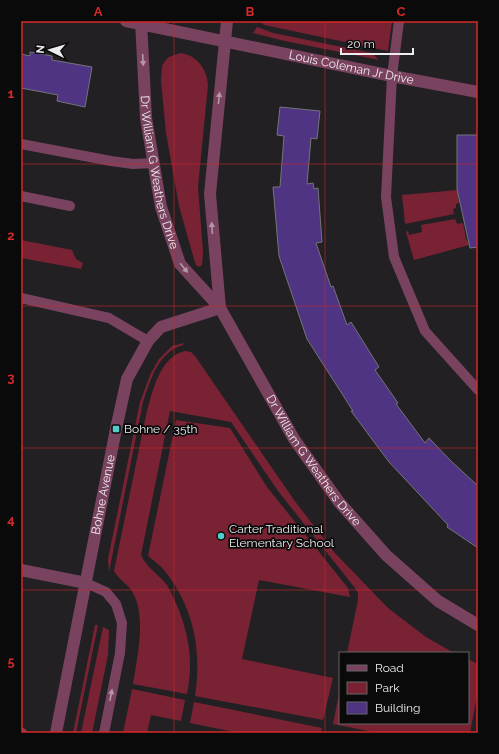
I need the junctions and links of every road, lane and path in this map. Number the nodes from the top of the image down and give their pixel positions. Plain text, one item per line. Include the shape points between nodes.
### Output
1 (126, 21) edge
2 (227, 21) edge
3 (399, 21) edge
4 (141, 23) edge
5 (225, 41) junction
6 (392, 76) junction
7 (478, 92) edge
8 (21, 144) edge
9 (154, 163) junction
10 (21, 196) edge
11 (70, 206) dead end
12 (21, 298) edge
13 (220, 308) junction
14 (148, 341) junction
15 (478, 390) edge
16 (21, 570) edge
17 (86, 583) junction
18 (478, 625) edge
19 (56, 733) edge
20 (104, 733) edge

1 - 4 street
2 - 5 street, Dr William G Weathers Drive
3 - 6 lane
4 - 5 street, Louis Coleman Jr Drive
4 -> 9 street, Dr William G Weathers Drive via 146,118
5 - 6 street, Louis Coleman Jr Drive
13 -> 5 street, Dr William G Weathers Drive via 210,194
6 - 7 street, Louis Coleman Jr Drive
6 - 15 lane via 386,197 394,257 425,331
8 - 9 lane via 111,161
9 -> 13 street, Dr William G Weathers Drive via 161,207 180,264
10 - 11 lane
12 - 14 lane via 109,318
13 - 14 street, Bohne Avenue via 161,327
13 - 18 street, Dr William G Weathers Drive via 294,439 340,502 386,555 438,601
14 - 17 street, Bohne Avenue via 127,379
16 - 17 street
17 - 19 street, Bohne Avenue
20 -> 17 lane via 120,652 122,623 116,604 106,592

